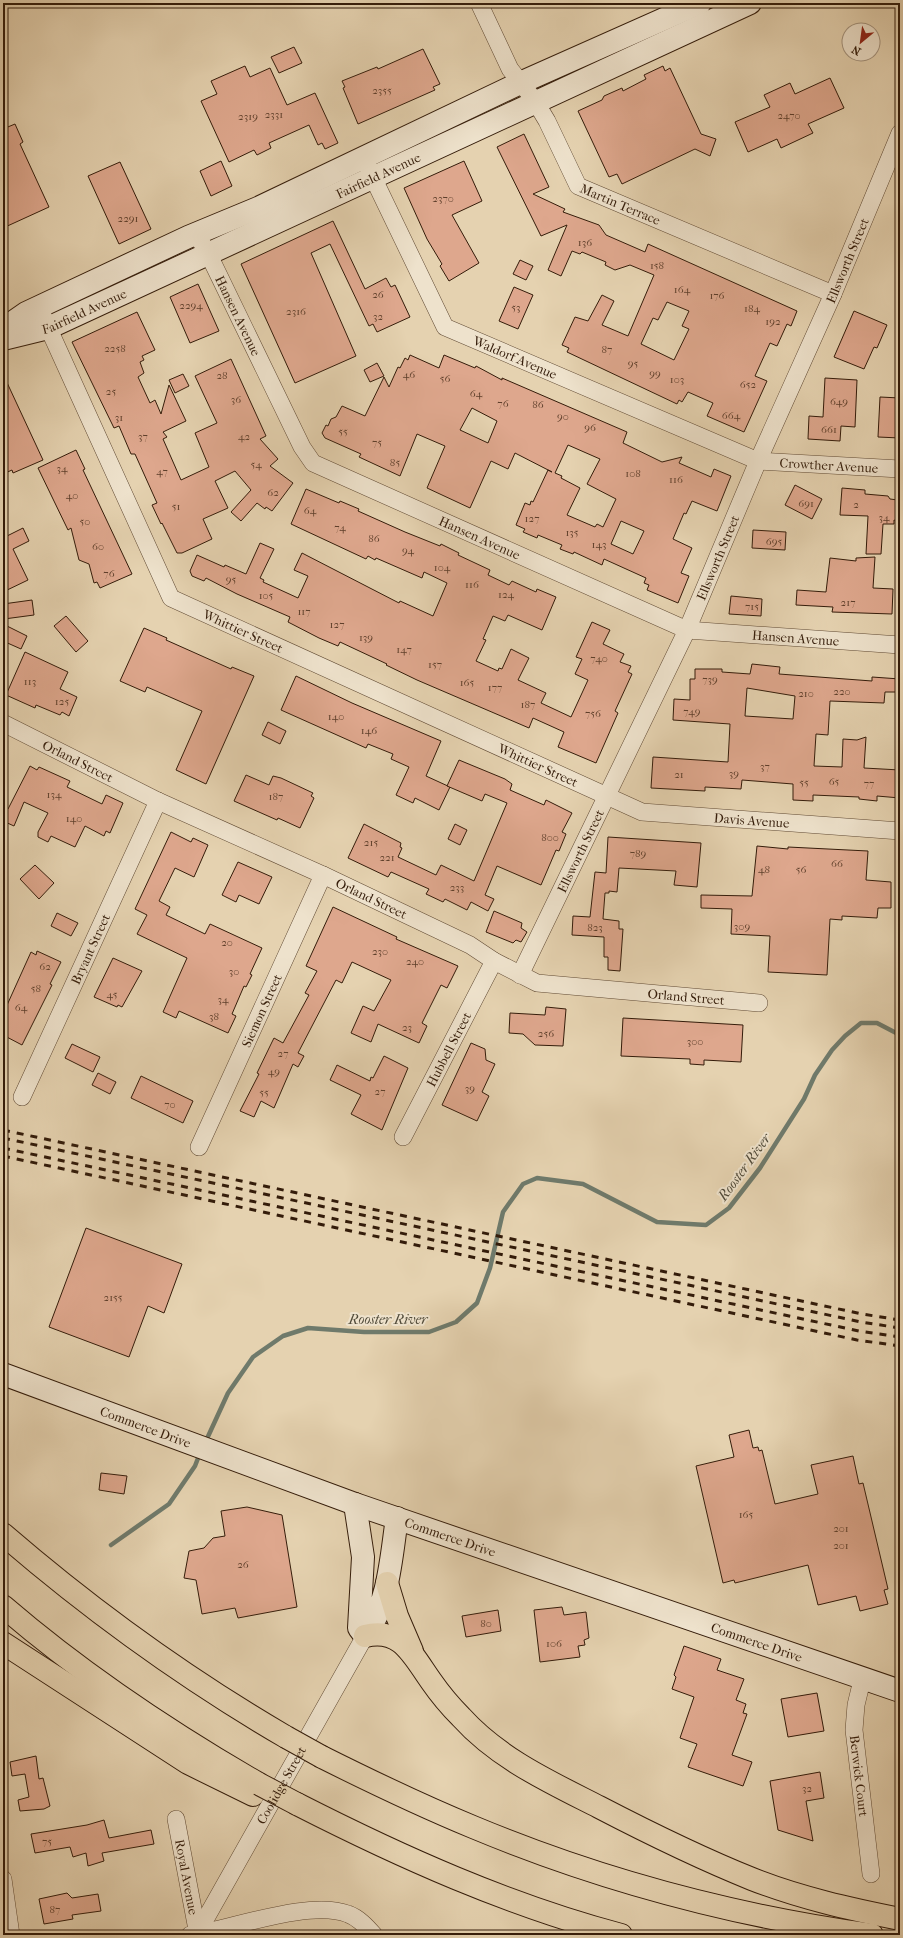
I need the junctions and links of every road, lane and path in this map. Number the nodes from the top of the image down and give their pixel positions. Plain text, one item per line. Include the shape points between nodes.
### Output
1 (479, 3) edge
2 (700, 3) edge
3 (750, 3) edge
4 (520, 83) junction
5 (535, 101) junction
6 (900, 133) edge
7 (364, 157) junction
8 (373, 178) junction
9 (196, 234) junction
10 (208, 253) junction
11 (833, 294) junction
12 (40, 307) junction
13 (48, 328) junction
14 (3, 329) edge
15 (3, 339) edge
16 (758, 461) junction
17 (900, 469) edge
18 (687, 630) junction
19 (900, 645) edge
20 (3, 723) edge
21 (607, 796) junction
22 (158, 801) junction
23 (900, 831) edge
24 (323, 875) junction
25 (494, 961) junction
26 (520, 975) junction
27 (758, 1003) dead end
28 (22, 1097) dead end
29 (403, 1137) dead end
30 (199, 1147) dead end
31 (3, 1374) edge
32 (355, 1504) junction
33 (397, 1518) junction
34 (3, 1534) edge
35 (387, 1584) junction
36 (3, 1606) edge
37 (365, 1636) junction
38 (3, 1643) edge
39 (418, 1663) junction
40 (862, 1680) junction
41 (900, 1691) edge
42 (256, 1790) junction
43 (176, 1819) dead end
44 (870, 1874) dead end
45 (3, 1879) edge
46 (900, 1918) edge
47 (11, 1935) edge
48 (195, 1935) edge
49 (374, 1935) edge
50 (621, 1935) edge
51 (872, 1935) edge

1 - 4 street, Martin Terrace via 510,70
2 - 4 main road, Fairfield Avenue
3 - 5 main road, Fairfield Avenue
4 - 5 street, Martin Terrace
4 - 7 main road, Fairfield Avenue
5 - 8 main road, Fairfield Avenue
5 - 11 street, Martin Terrace via 578,186
6 - 11 street, Ellsworth Street
7 - 8 street, Waldorf Avenue
7 - 9 main road, Fairfield Avenue via 258,208
8 - 10 main road, Fairfield Avenue
8 - 16 street, Waldorf Avenue via 445,327
9 - 10 street, Hansen Avenue
9 - 12 main road, Fairfield Avenue
10 - 13 main road, Fairfield Avenue
10 - 18 street, Hansen Avenue via 302,447 313,463
11 - 16 street, Ellsworth Street
12 - 13 street, Whittier Street
12 - 14 main road, Fairfield Avenue
13 - 15 main road, Fairfield Avenue
13 - 21 street, Whittier Street via 171,598
16 - 17 street, Crowther Avenue
16 - 18 street, Ellsworth Street
18 - 19 street, Hansen Avenue
18 - 21 street, Ellsworth Street
20 - 22 street, Orland Street
21 - 23 street, Davis Avenue via 642,812
21 - 26 street, Ellsworth Street
22 - 24 street, Orland Street
22 - 28 street, Bryant Street
24 - 25 street, Orland Street via 470,945
24 - 30 street, Siemon Street
25 - 26 street, Orland Street
25 - 29 street, Hubbell Street
26 - 27 street, Orland Street via 537,983
31 - 32 main road, Commerce Drive
32 - 33 main road, Commerce Drive
32 - 37 main road via 363,1557 360,1628
33 - 35 main road, Coolidge Street
33 - 40 main road, Commerce Drive
34 - 51 highway, bridge via 132,1638 224,1700 322,1757 422,1805 579,1866 632,1883 733,1909
35 - 37 main road, Coolidge Street via 374,1624
35 - 39 highway via 403,1633
36 - 42 highway via 104,1684
37 - 39 highway via 374,1634 392,1637 408,1648
37 - 48 street, Coolidge Street
38 - 42 highway via 188,1763
39 - 46 highway via 464,1721 529,1772 660,1838 753,1879 855,1910
40 - 41 main road, Commerce Drive
40 - 44 street, Berwick Court via 856,1704 854,1730
42 - 50 highway, bridge via 399,1854 504,1897
43 - 48 street, Royal Avenue
45 - 47 street
48 - 49 street via 309,1909 349,1914 365,1924

